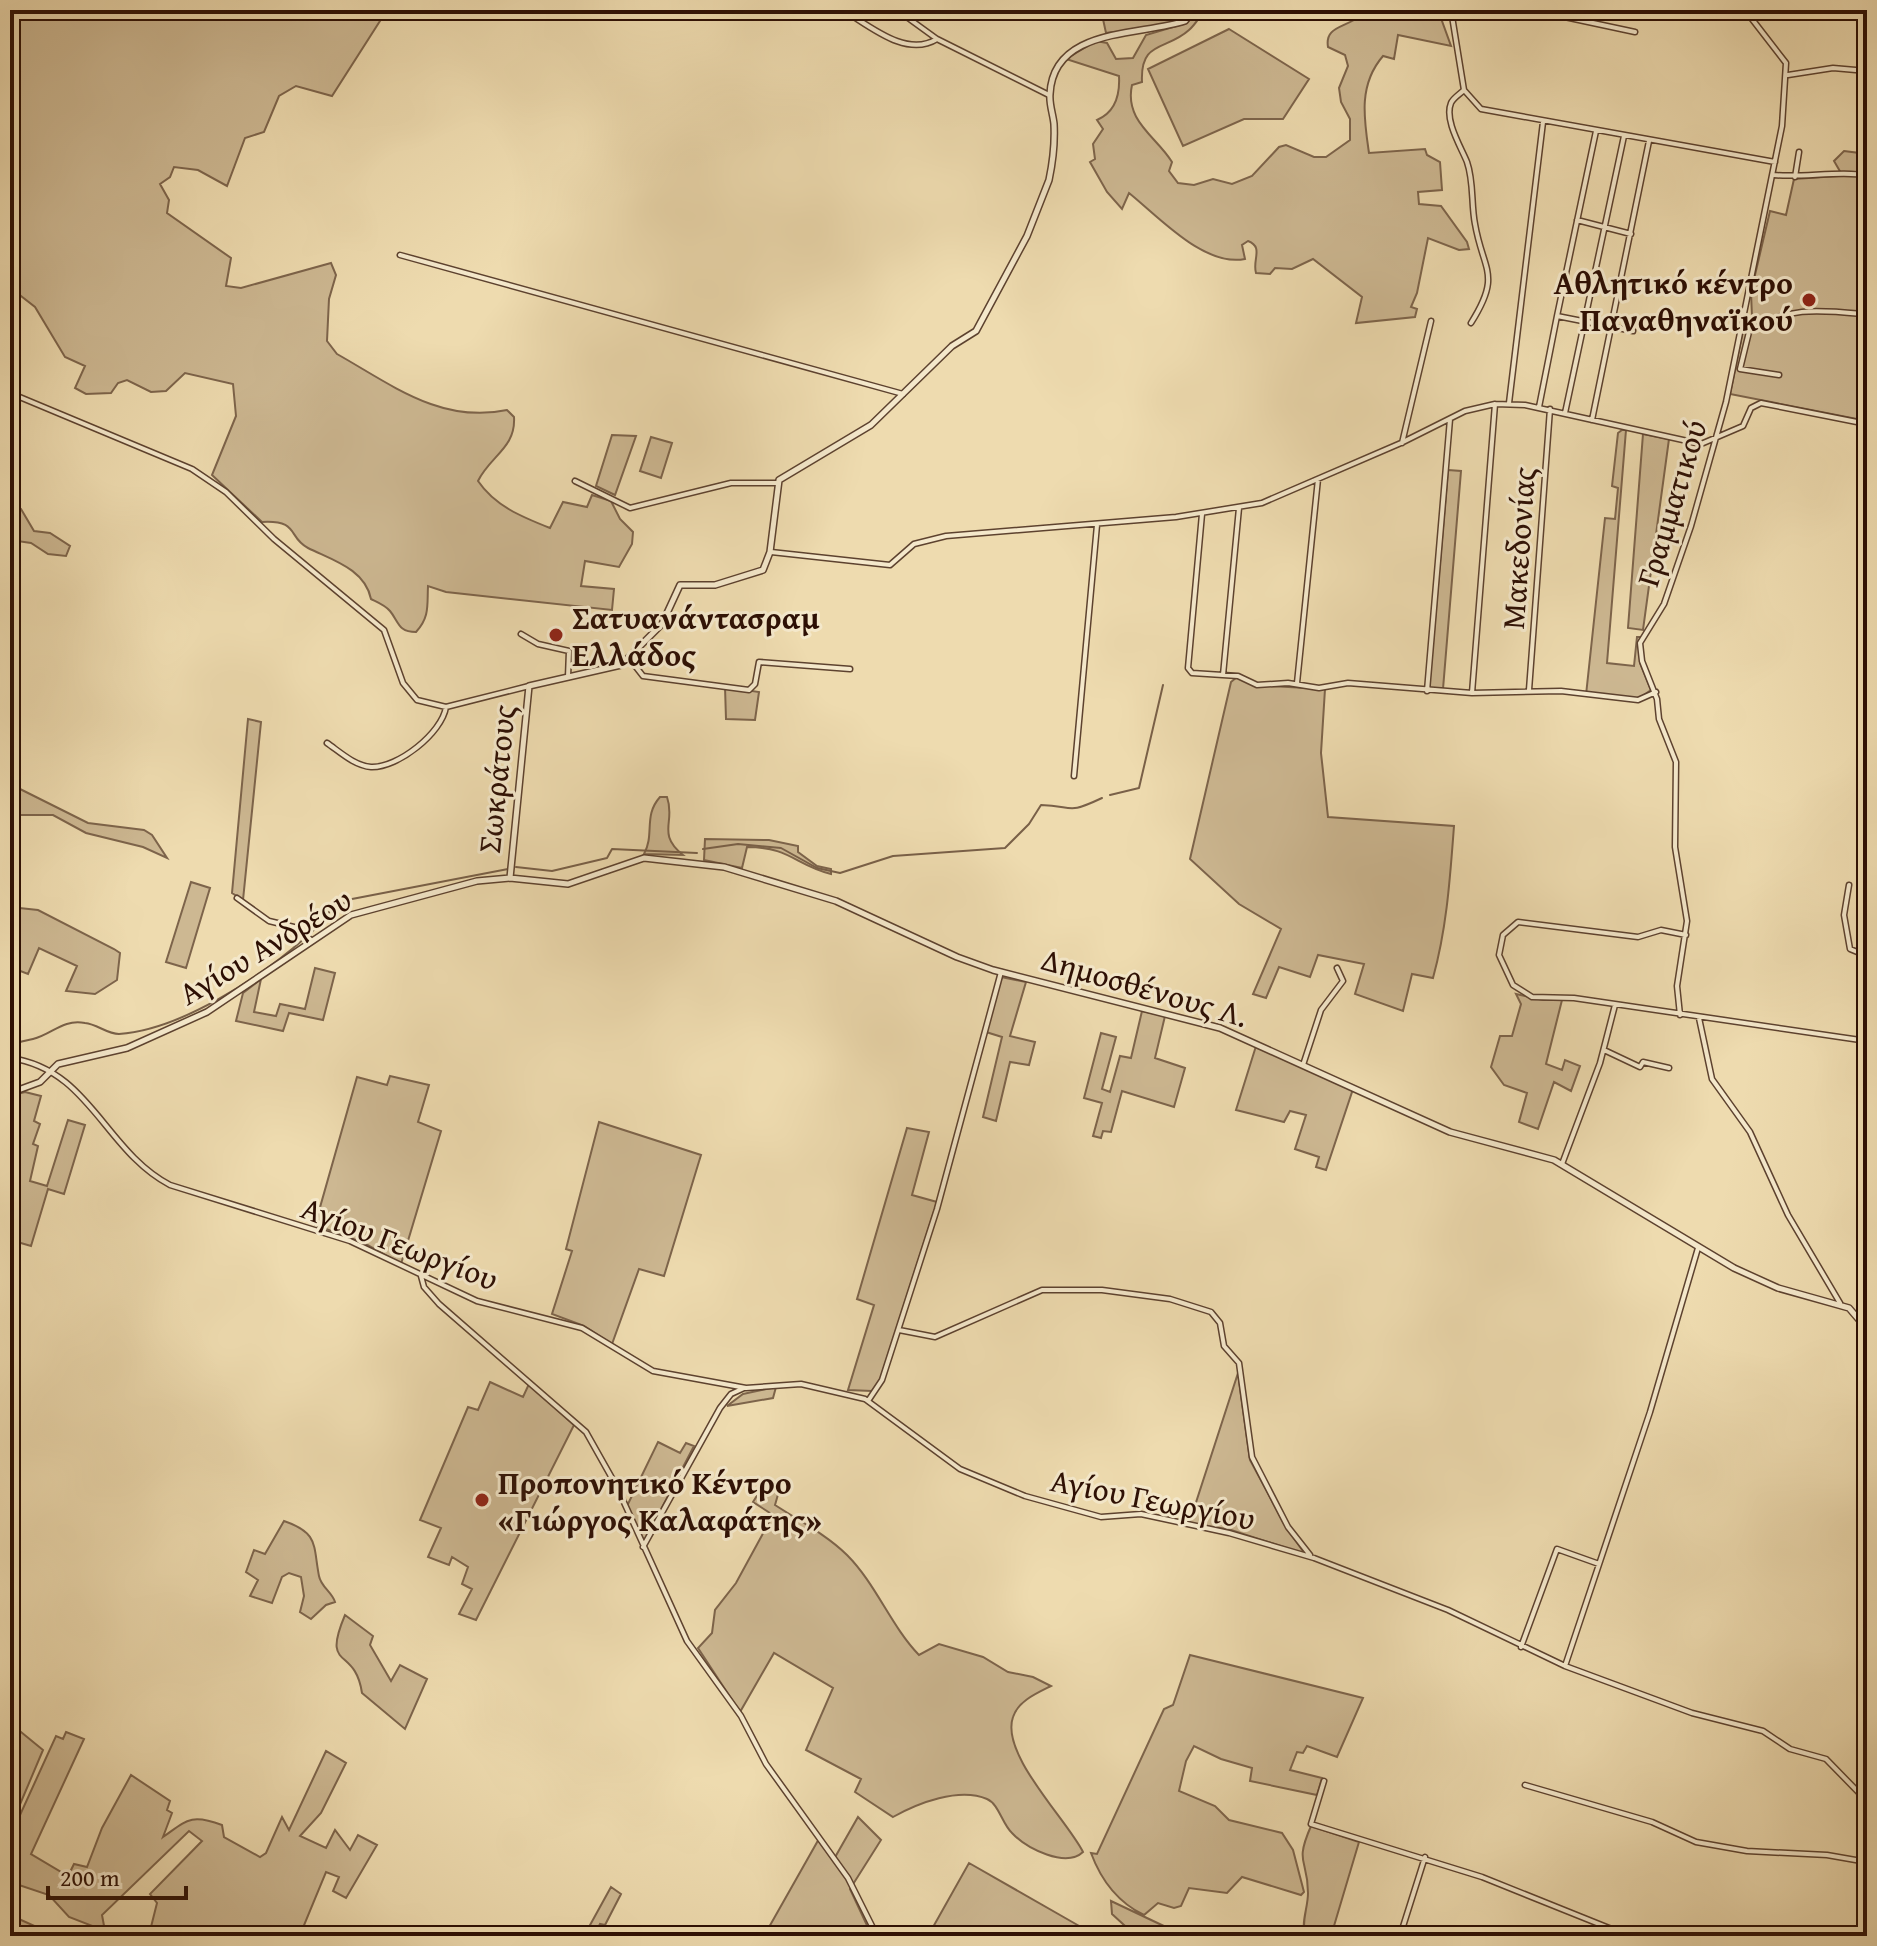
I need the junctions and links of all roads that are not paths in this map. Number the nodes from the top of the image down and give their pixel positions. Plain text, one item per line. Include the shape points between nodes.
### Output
1 (843, 10) edge
2 (897, 10) edge
3 (1194, 10) edge
4 (1451, 10) edge
5 (1532, 10) edge
6 (1745, 10) edge
7 (1846, 10) edge
8 (1867, 16) edge
9 (1635, 32) dead end
10 (937, 39) junction
11 (1867, 71) edge
12 (1788, 75) junction
13 (1464, 90) junction
14 (1049, 95) junction
15 (1543, 122) junction
16 (1596, 131) junction
17 (1624, 136) junction
18 (1649, 141) junction
19 (1799, 152) dead end
20 (1776, 162) junction
21 (1773, 175) junction
22 (1867, 176) edge
23 (1795, 177) junction
24 (1577, 220) junction
25 (1604, 227) junction
26 (1631, 234) junction
27 (400, 255) dead end
28 (1557, 316) junction
29 (1867, 319) edge
30 (1431, 321) dead end
31 (1586, 321) junction
32 (1471, 323) dead end
33 (1613, 328) junction
34 (1633, 331) dead end
35 (1867, 331) edge
36 (1867, 340) edge
37 (1779, 375) dead end
38 (10, 393) edge
39 (904, 394) junction
40 (1509, 403) junction
41 (1495, 404) junction
42 (1539, 407) junction
43 (1550, 409) junction
44 (1565, 413) junction
45 (1450, 419) junction
46 (1592, 420) junction
47 (1867, 424) edge
48 (1715, 440) junction
49 (1401, 443) junction
50 (1318, 479) junction
51 (575, 481) dead end
52 (777, 483) junction
53 (1239, 508) junction
54 (1202, 514) junction
55 (1097, 525) junction
56 (770, 552) junction
57 (521, 634) dead end
58 (629, 658) junction
59 (850, 669) dead end
60 (1223, 675) junction
61 (568, 677) junction
62 (1297, 684) junction
63 (529, 686) junction
64 (1427, 691) junction
65 (1529, 691) junction
66 (1656, 692) junction
67 (1472, 693) junction
68 (446, 707) junction
69 (327, 743) dead end
70 (1074, 776) dead end
71 (510, 878) junction
72 (1849, 885) dead end
73 (237, 898) dead end
74 (1686, 935) junction
75 (312, 941) junction
76 (1867, 956) edge
77 (1337, 968) dead end
78 (1001, 972) junction
79 (1615, 1005) junction
80 (1680, 1015) junction
81 (1699, 1018) junction
82 (1867, 1041) edge
83 (1604, 1050) junction
84 (10, 1058) edge
85 (1303, 1065) junction
86 (1669, 1068) dead end
87 (51, 1070) junction
88 (10, 1093) edge
89 (1562, 1164) junction
90 (1698, 1248) junction
91 (421, 1276) junction
92 (1840, 1303) junction
93 (1867, 1329) edge
94 (899, 1330) junction
95 (746, 1388) junction
96 (868, 1401) junction
97 (643, 1548) junction
98 (1314, 1558) junction
99 (1599, 1564) junction
100 (1521, 1647) junction
101 (1565, 1666) junction
102 (1324, 1781) dead end
103 (1525, 1785) dead end
104 (1867, 1801) edge
105 (1425, 1857) junction
106 (1867, 1862) edge
107 (877, 1936) edge
108 (1400, 1936) edge
109 (1629, 1936) edge

1 - 10 street via 910,47
2 - 10 street
3 - 14 street via 1185,21 1091,40 1073,49 1057,68
4 - 13 street
5 - 9 street
6 - 12 street via 1782,54
7 - 8 street
10 - 14 street
11 - 12 street via 1833,68
12 - 20 street, Γραμματικού
13 - 15 street via 1481,109
13 - 32 street via 1450,109 1488,263 1487,288
14 - 39 street via 1054,159 1027,236 976,331 952,346
15 - 16 street
15 - 40 street
16 - 17 street
16 - 24 street
17 - 18 street
17 - 25 street
18 - 20 street
18 - 26 street
19 - 23 street
20 - 21 street, Γραμματικού
21 - 23 street
21 - 48 street, Γραμματικού
22 - 23 street
24 - 25 street
24 - 28 street
25 - 26 street
25 - 31 street
26 - 33 street
27 - 39 street
28 - 31 street
28 - 42 street
29 - 37 street via 1863,314 1809,309 1762,322 1749,332 1740,369
30 - 49 street
31 - 33 street
31 - 44 street
33 - 34 street
33 - 46 street
35 - 36 street
38 - 68 street via 192,469 226,492 384,630 408,693
39 - 52 street via 850,440
40 - 41 street
40 - 42 street
41 - 45 street
41 - 67 street
42 - 43 street
43 - 44 street
43 - 65 street, Μακεδονίας
44 - 46 street
45 - 49 street
45 - 64 street
46 - 48 street via 1691,443
47 - 48 street via 1761,403 1751,408 1743,426
48 - 66 street, Γραμματικού via 1664,604 1640,643
49 - 50 street
50 - 53 street via 1278,498
50 - 62 street
51 - 52 street via 630,508 731,483
52 - 56 street
53 - 54 street
53 - 60 street
54 - 55 street
54 - 60 street via 1189,671
55 - 56 street via 932,539 908,547 890,565
55 - 70 street
56 - 58 street via 763,570 755,574 715,585 680,585 662,624
57 - 61 street via 569,651
58 - 59 street via 643,676 749,690 759,662
58 - 61 street via 608,671
60 - 62 street via 1257,685
61 - 63 street
62 - 64 street
63 - 68 street
63 - 71 street, Σωκράτους
64 - 67 street
65 - 66 street via 1638,700
65 - 67 street
66 - 74 street, Γραμματικού via 1659,719 1676,762 1675,847
68 - 69 street via 437,729 384,765 361,765
71 - 75 street, Αγίου Ανδρέου via 384,904 347,917
71 - 78 street, Δημοσθένους Λ. via 568,884 644,858 702,863 836,901
72 - 76 street via 1844,915 1850,949
73 - 75 street via 269,921 298,928
74 - 79 street via 1661,930 1638,937 1525,922 1503,935 1500,960 1524,995
74 - 80 street, Γραμματικού via 1677,986
75 - 87 street, Αγίου Ανδρέου via 187,1022 127,1048
77 - 85 street via 1343,981 1321,1010
78 - 85 street, Δημοσθένους Λ. via 1220,1028
78 - 94 street
79 - 80 street
79 - 83 street
80 - 81 street
81 - 82 street
81 - 92 street via 1712,1079 1750,1132 1788,1215
83 - 86 street via 1629,1064
83 - 89 street
84 - 87 street, Αγίου Γεωργίου
85 - 89 street, Δημοσθένους Λ. via 1450,1132
87 - 88 street, Αγίου Ανδρέου via 40,1082
87 - 91 street, Αγίου Γεωργίου via 71,1084 120,1145 157,1178 350,1241
89 - 90 street, Δημοσθένους Λ.
90 - 92 street, Δημοσθένους Λ. via 1778,1288
90 - 99 street
91 - 95 street, Αγίου Γεωργίου via 479,1301 582,1328 653,1371
91 - 97 street via 439,1304 586,1432
92 - 93 street
94 - 96 street via 882,1380
94 - 98 street via 935,1337 1042,1290 1102,1290 1170,1299 1211,1312 1220,1323 1224,1346 1239,1363 1252,1457 1288,1527
95 - 96 street, Αγίου Γεωργίου via 801,1384
95 - 97 street via 731,1394 720,1408
96 - 98 street, Αγίου Γεωργίου via 960,1469 1015,1492 1101,1517 1141,1514 1229,1533
97 - 107 street via 687,1641 848,1878
98 - 100 street, Αγίου Γεωργίου via 1448,1610
99 - 100 street via 1557,1549
99 - 101 street
100 - 101 street, Αγίου Γεωργίου
101 - 104 street, Αγίου Γεωργίου via 1692,1713 1763,1731 1790,1749 1826,1759
102 - 105 street via 1311,1824
103 - 106 street via 1652,1822 1696,1842
105 - 108 street
105 - 109 street

